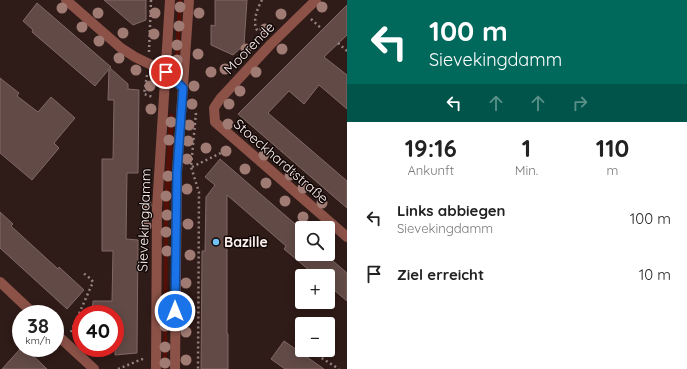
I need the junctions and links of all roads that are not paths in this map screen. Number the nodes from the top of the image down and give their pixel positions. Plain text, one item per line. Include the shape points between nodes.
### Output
1 (66, 0) edge
2 (170, 0) edge
3 (189, 0) edge
4 (316, 0) edge
5 (166, 72) junction
6 (183, 88) junction
7 (214, 122) joint
8 (347, 236) edge
9 (0, 282) edge
10 (24, 305) edge
11 (64, 341) edge
12 (94, 369) edge
13 (156, 369) edge
14 (175, 369) edge

1 - 5 street via 121,48
2 - 5 street, Sievekingdamm
3 - 6 street
4 - 7 street, Moorende via 220,99 214,108
5 - 6 street
5 - 13 street, Sievekingdamm via 157,208
6 - 14 street via 177,172
7 - 8 street, Stoeckhardtstraße
9 - 10 street
11 - 12 street

